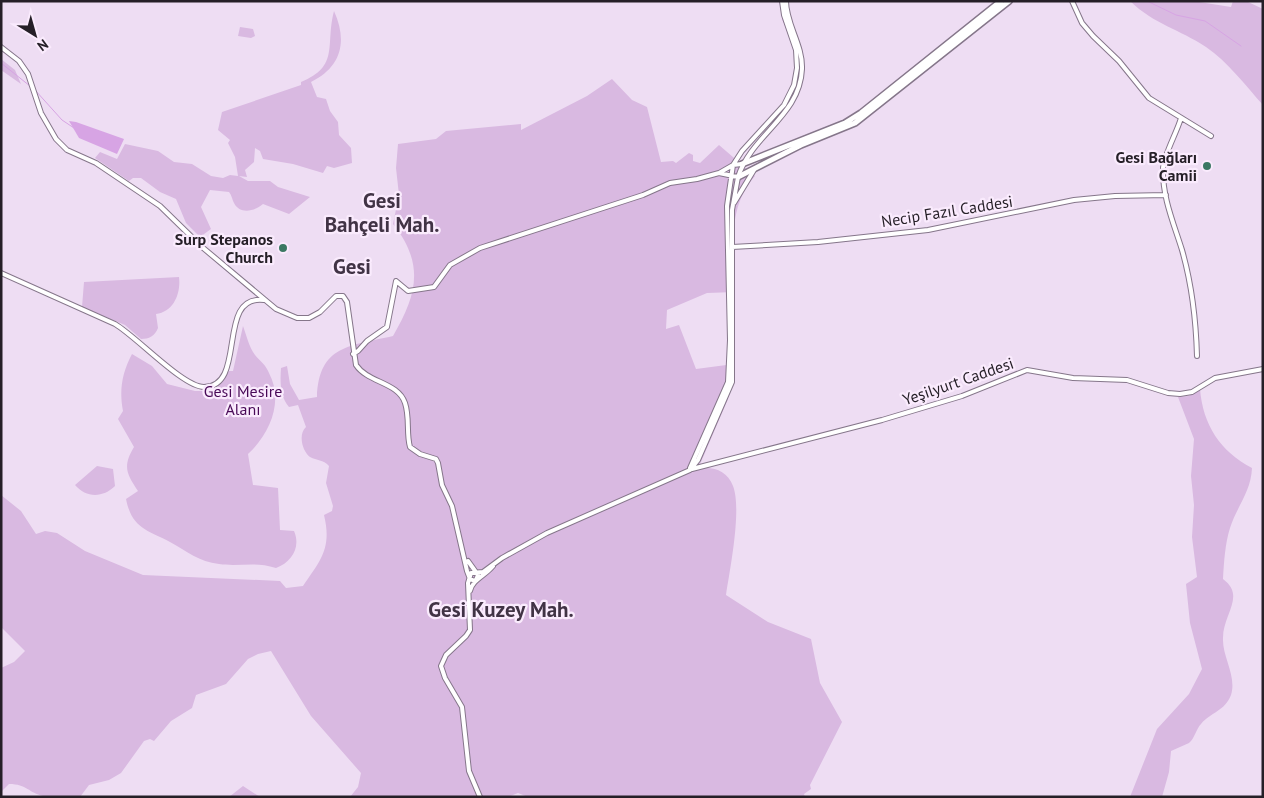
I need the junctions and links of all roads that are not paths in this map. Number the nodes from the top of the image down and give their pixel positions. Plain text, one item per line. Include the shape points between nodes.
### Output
1 (782, 1) edge
2 (786, 1) edge
3 (1001, 1) edge
4 (1010, 1) edge
5 (1072, 1) edge
6 (1, 47) edge
7 (1181, 118) junction
8 (1211, 136) dead end
9 (754, 146) junction
10 (764, 157) junction
11 (762, 163) junction
12 (742, 164) junction
13 (733, 165) junction
14 (719, 173) junction
15 (730, 176) junction
16 (738, 177) junction
17 (1166, 195) junction
18 (732, 210) junction
19 (732, 247) junction
20 (1, 273) edge
21 (264, 300) junction
22 (353, 354) junction
23 (1197, 356) dead end
24 (1263, 369) edge
25 (690, 470) junction
26 (466, 559) junction
27 (496, 563) junction
28 (476, 573) junction
29 (470, 578) junction
30 (475, 581) junction
31 (469, 594) junction
32 (480, 797) edge

1 - 13 street via 798,60 794,85 784,105
2 - 9 street via 800,49 799,87 789,108
3 - 10 main road via 861,113
4 - 11 main road via 855,123
5 - 7 street via 1092,36 1150,98
6 - 21 street via 19,61 28,74 41,113 56,139 68,150 96,163 160,206
7 - 8 street
7 - 17 street via 1163,166
9 - 10 street via 754,153
9 - 12 street
10 - 12 main road
11 - 16 main road
11 - 18 street via 746,180
12 - 13 street
12 - 16 street
13 - 14 street
13 - 15 street
14 - 15 street
14 - 22 street via 670,183 643,195 480,248 450,265 434,287 408,291 396,281 387,327
15 - 16 street
15 - 25 street via 727,206 728,382
16 - 18 street
17 - 19 street, Necip Fazıl Caddesi via 1074,200 928,230
17 - 23 street via 1188,272
18 - 19 street
19 - 25 street via 732,382 698,460
20 - 21 street via 115,324 189,382 203,387 218,382 225,373 242,308 253,301
21 - 22 street via 286,315 309,318 336,296 343,296 347,302
22 - 26 street via 362,372 400,393 405,402 410,447 436,459
24 - 25 street, Yeşilyurt Caddesi via 1215,378 1192,392 1180,394 1127,380 1074,378 1027,370 962,396 882,420
25 - 27 street, Yeşilyurt Caddesi via 547,533
26 - 28 street
26 - 29 street
27 - 28 street
27 - 30 street via 485,576
28 - 29 street via 471,573
28 - 30 street
29 - 30 street
29 - 31 street
30 - 31 street
31 - 32 street via 470,630 446,654 441,666 462,708 470,771

